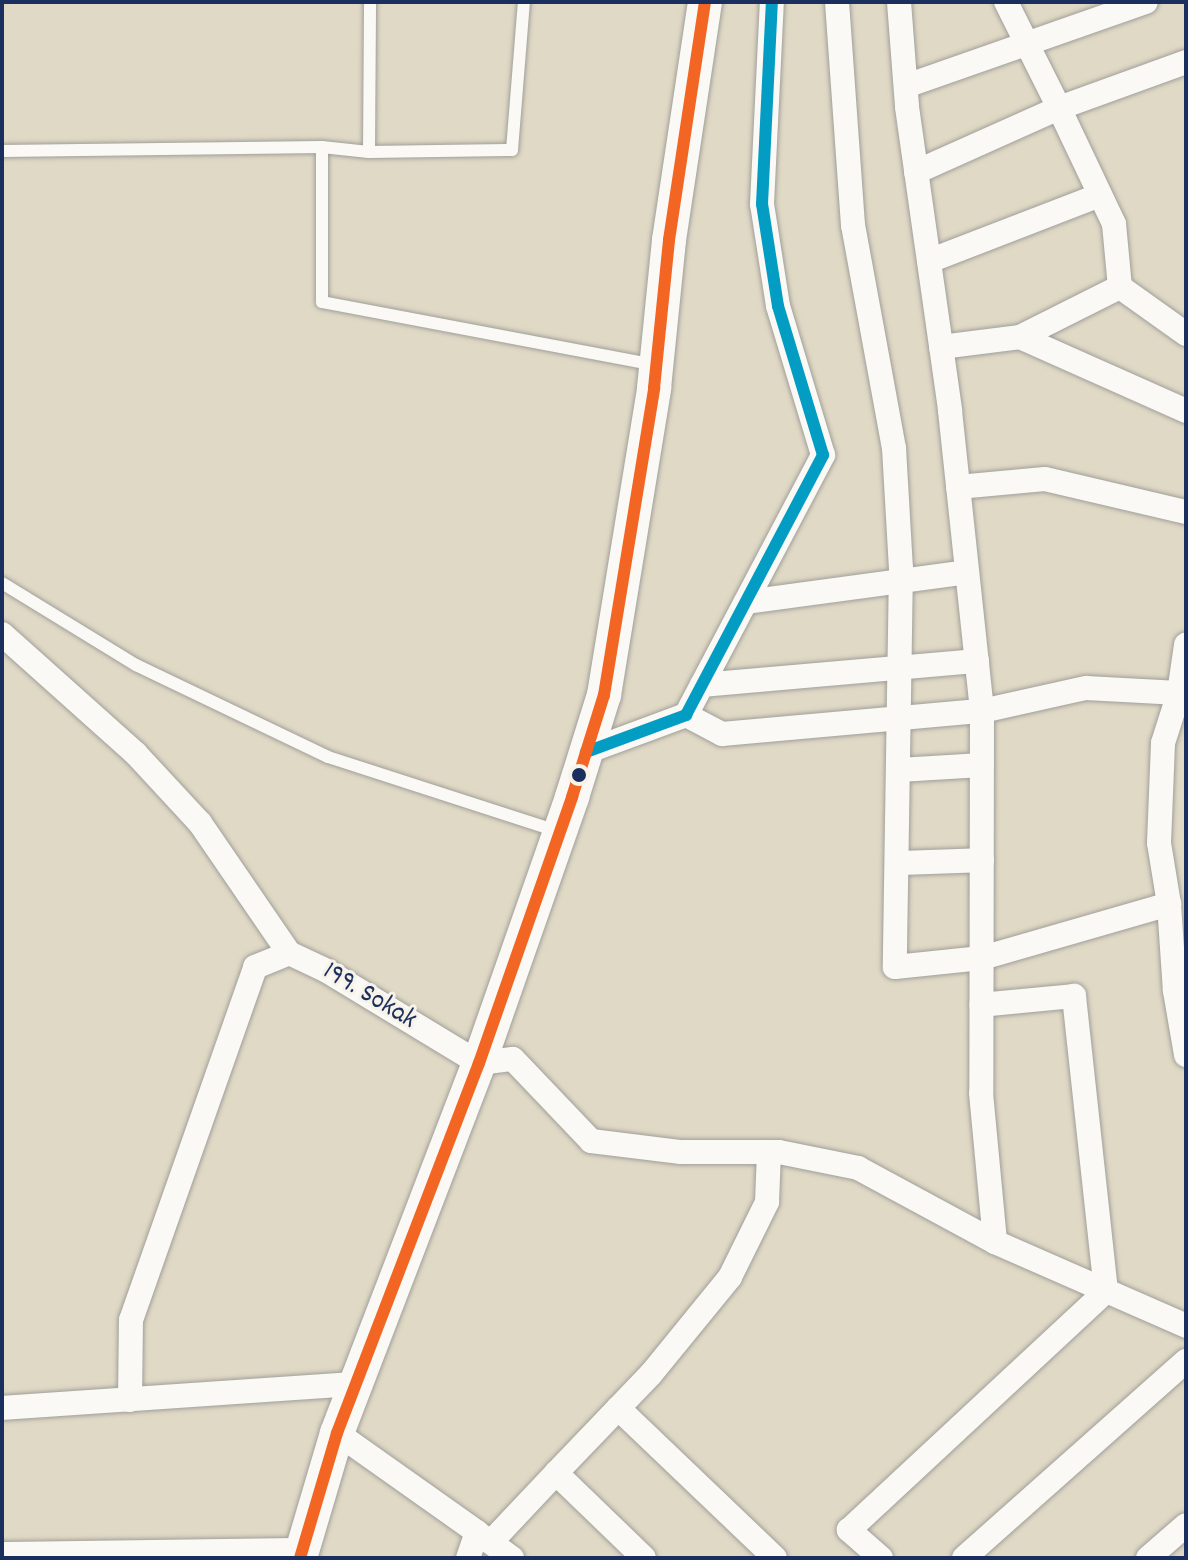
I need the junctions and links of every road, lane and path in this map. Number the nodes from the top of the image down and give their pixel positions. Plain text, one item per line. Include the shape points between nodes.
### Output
1 (370, 2) edge
2 (524, 2) edge
3 (705, 2) edge
4 (772, 2) edge
5 (837, 2) edge
6 (899, 2) edge
7 (1006, 2) edge
8 (1146, 2) edge
9 (1027, 43) junction
10 (1186, 62) edge
11 (906, 86) junction
12 (1059, 108) junction
13 (322, 147) junction
14 (2, 151) edge
15 (369, 152) junction
16 (916, 172) junction
17 (1100, 195) junction
18 (929, 261) junction
19 (1120, 287) junction
20 (1186, 334) edge
21 (1020, 337) junction
22 (941, 347) junction
23 (656, 366) junction
24 (1186, 411) edge
25 (958, 487) junction
26 (1186, 512) edge
27 (967, 572) junction
28 (901, 580) junction
29 (2, 583) edge
30 (746, 602) junction
31 (2, 634) edge
32 (1186, 645) edge
33 (977, 661) junction
34 (900, 667) junction
35 (702, 685) junction
36 (1182, 693) edge
37 (982, 711) junction
38 (686, 715) junction
39 (899, 720) junction
40 (586, 752) junction
41 (982, 765) junction
42 (899, 770) junction
43 (1174, 776) edge
44 (560, 832) junction
45 (982, 860) junction
46 (898, 863) junction
47 (1169, 904) junction
48 (289, 953) junction
49 (982, 958) junction
50 (1181, 991) edge
51 (981, 1005) junction
52 (1186, 1055) edge
53 (479, 1063) junction
54 (769, 1152) junction
55 (995, 1242) junction
56 (1106, 1291) junction
57 (1186, 1326) edge
58 (1186, 1361) edge
59 (356, 1384) junction
60 (130, 1400) junction
61 (2, 1408) edge
62 (618, 1408) junction
63 (337, 1433) junction
64 (556, 1473) junction
65 (1186, 1525) edge
66 (484, 1537) junction
67 (2, 1554) edge
68 (301, 1554) edge
69 (1157, 1555) edge
70 (468, 1558) edge
71 (512, 1558) edge
72 (644, 1558) edge
73 (775, 1558) edge
74 (881, 1558) edge
75 (964, 1558) edge

1 - 15 lane
2 - 15 lane via 512,150
3 - 23 main road
4 - 30 street via 762,204 778,306 823,455
5 - 28 street via 853,225 894,448
6 - 11 street
7 - 9 street
8 - 9 street
9 - 11 street
9 - 12 street
10 - 12 street
11 - 16 street
12 - 16 street
12 - 17 street
13 - 14 lane
13 - 15 lane
13 - 23 lane via 322,302
16 - 18 street
17 - 18 street
17 - 19 street via 1114,224
18 - 22 street
19 - 20 street
19 - 21 street
21 - 22 street
21 - 24 street
22 - 25 street
23 - 40 main road via 604,695
25 - 26 street via 1045,479
25 - 27 street
27 - 28 street
27 - 33 street
28 - 30 street
28 - 34 street
29 - 44 lane via 136,665 328,757
30 - 35 street
31 - 48 street via 136,754 200,823
32 - 36 street
33 - 34 street
33 - 37 street
34 - 35 street
34 - 39 street
35 - 38 street
36 - 37 street via 1086,688
36 - 43 street via 1163,743
37 - 39 street
37 - 41 street
38 - 39 street via 722,734
38 - 40 street
39 - 42 street
40 - 44 main road
41 - 42 street
41 - 45 street
42 - 46 street
43 - 47 street via 1159,843
44 - 53 main road
45 - 46 street
45 - 49 street
46 - 49 street via 895,967
47 - 49 street
47 - 50 street
48 - 53 street, 199. Sokak
48 - 60 street, 199. Sokak via 255,967 131,1320
49 - 51 street
50 - 52 street
51 - 55 street via 981,1093
51 - 56 street via 1074,996
53 - 54 street via 513,1059 591,1141 681,1152
53 - 59 main road
54 - 55 street via 858,1168
54 - 62 street via 767,1202 730,1277
55 - 56 street
56 - 57 street
56 - 74 street via 849,1530
58 - 75 street
59 - 60 street
59 - 63 main road
60 - 61 street
62 - 64 street
62 - 73 street
63 - 66 street
63 - 68 main road
64 - 66 street
64 - 72 street
65 - 69 street
66 - 70 street
66 - 71 street
67 - 68 street

